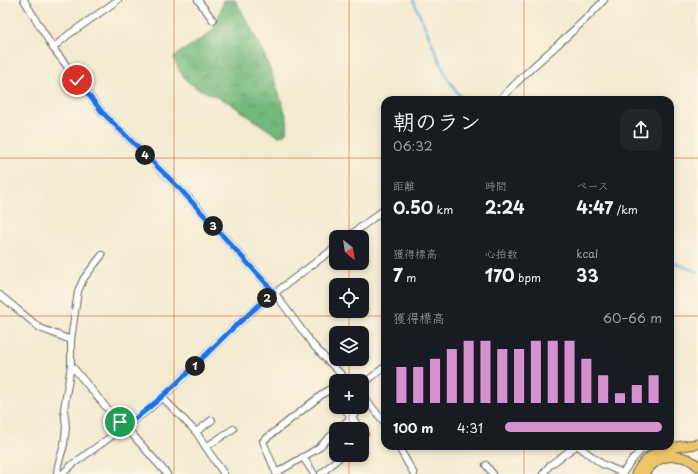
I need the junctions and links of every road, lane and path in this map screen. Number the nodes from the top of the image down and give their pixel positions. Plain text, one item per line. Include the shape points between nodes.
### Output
1 (24, 0) edge
2 (118, 0) edge
3 (198, 0) edge
4 (604, 0) edge
5 (214, 20) dead end
6 (53, 48) junction
7 (504, 96) edge
8 (381, 212) edge
9 (357, 230) edge
10 (329, 252) edge
11 (102, 255) dead end
12 (274, 292) junction
13 (0, 295) edge
14 (71, 340) junction
15 (71, 364) junction
16 (381, 370) edge
17 (341, 374) edge
18 (369, 379) edge
19 (329, 391) edge
20 (162, 397) junction
21 (369, 404) edge
22 (349, 414) edge
23 (355, 414) edge
24 (351, 417) junction
25 (381, 419) edge
26 (212, 420) dead end
27 (346, 422) edge
28 (355, 422) edge
29 (125, 426) junction
30 (233, 429) dead end
31 (196, 432) junction
32 (329, 438) edge
33 (698, 444) edge
34 (205, 446) junction
35 (674, 447) edge
36 (400, 450) edge
37 (571, 450) edge
38 (583, 450) edge
39 (642, 450) edge
40 (662, 450) edge
41 (303, 457) junction
42 (334, 462) edge
43 (486, 464) dead end
44 (698, 466) edge
45 (57, 474) edge
46 (62, 474) edge
47 (167, 474) edge
48 (224, 474) edge
49 (314, 474) edge
50 (321, 474) edge
51 (414, 474) edge
52 (493, 474) edge
53 (543, 474) edge
54 (623, 474) edge
55 (636, 474) edge
56 (644, 474) edge

1 - 6 street
2 - 6 street
3 - 5 street
4 - 7 street
6 - 12 street via 102,112 181,190
8 - 9 street
10 - 12 street
11 - 14 street via 84,278 78,291
12 - 17 street via 313,345
12 - 20 street
13 - 14 street via 40,328
14 - 15 street
15 - 29 street
15 - 45 street via 64,409 64,445
16 - 18 street
19 - 41 street via 263,441 276,473
20 - 29 street
20 - 31 street
21 - 25 street
22 - 24 street
23 - 24 street
24 - 27 street
24 - 28 street
26 - 31 street
29 - 46 street
29 - 47 street
30 - 34 street
31 - 34 street
32 - 41 street
33 - 35 highway
34 - 48 street
36 - 51 street
37 - 53 street via 550,465
38 - 54 street via 602,464
39 - 54 street
40 - 55 highway via 645,460
41 - 49 street
42 - 50 street
43 - 52 street
44 - 56 highway via 688,459 672,456 653,463

